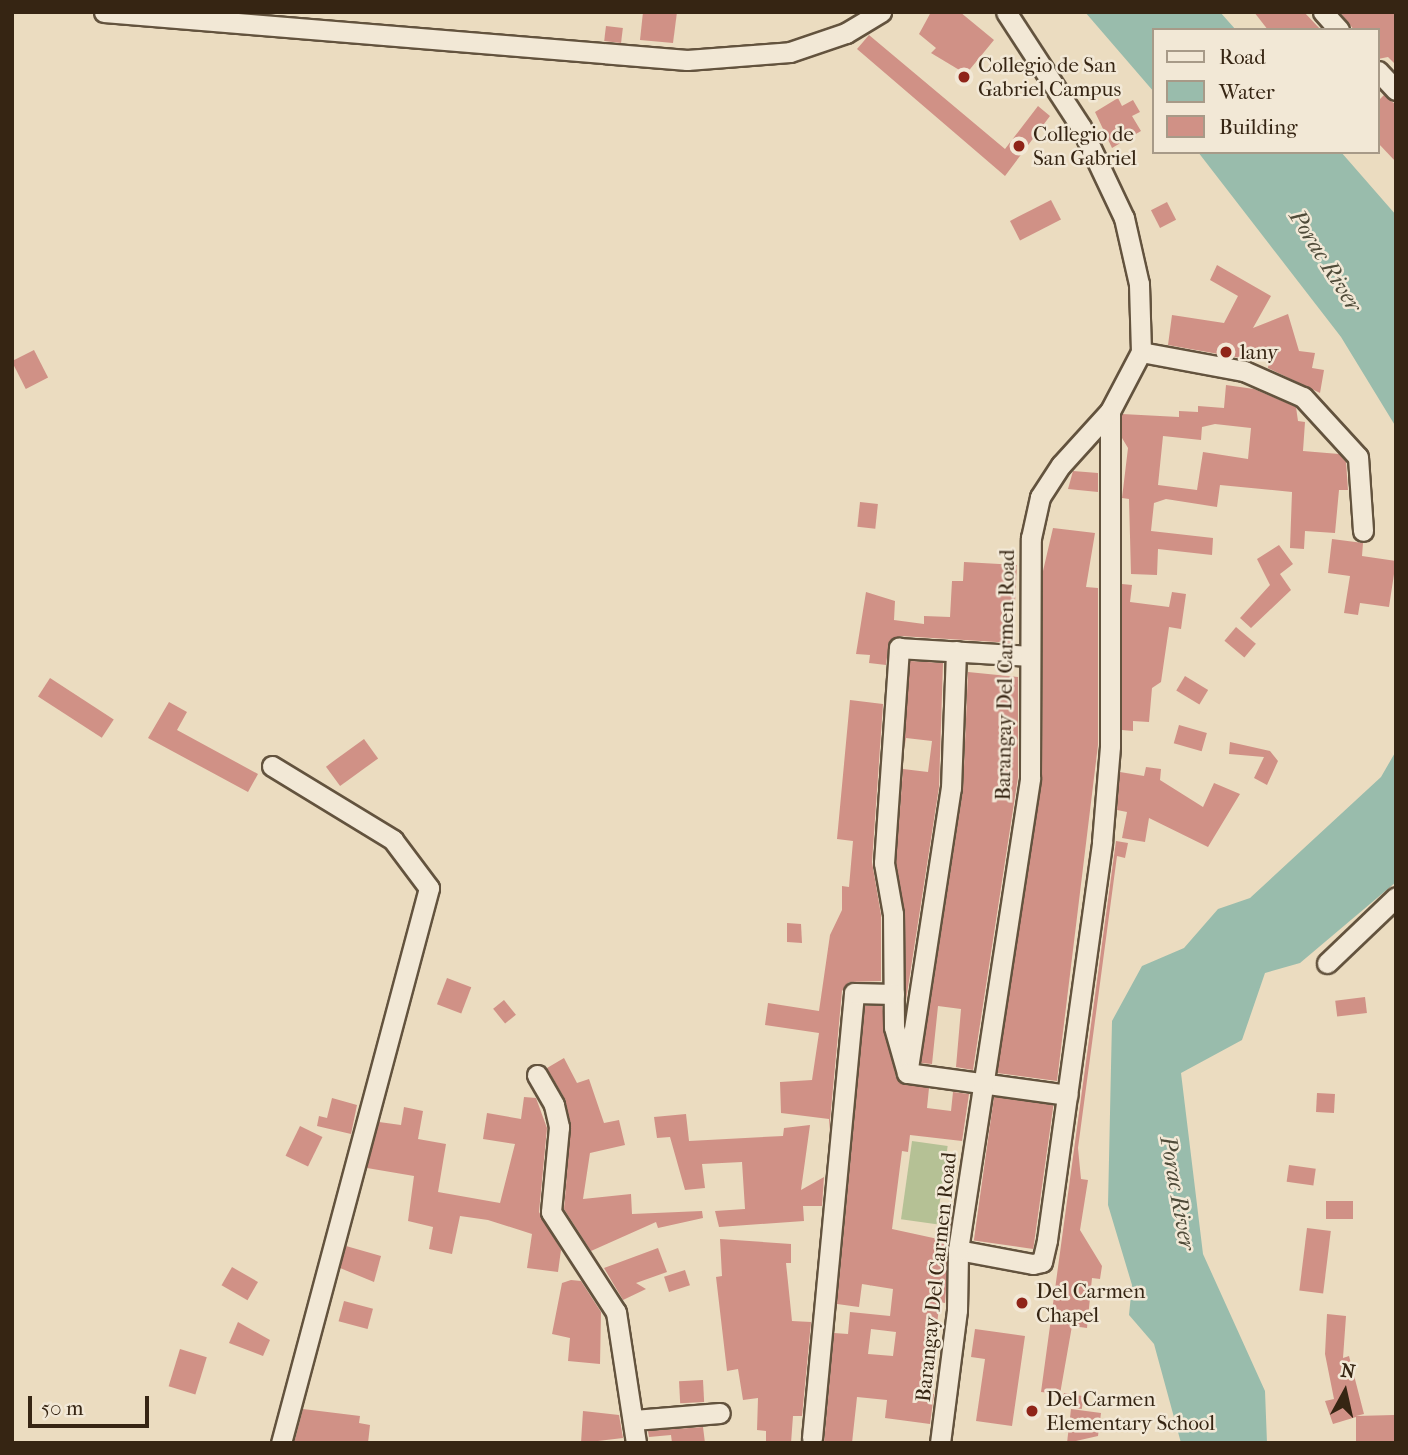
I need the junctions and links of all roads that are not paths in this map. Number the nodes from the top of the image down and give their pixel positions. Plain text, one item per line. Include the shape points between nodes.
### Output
1 (104, 12) edge
2 (881, 12) edge
3 (1006, 12) edge
4 (1323, 12) edge
5 (1337, 28) edge
6 (1380, 74) edge
7 (1396, 90) edge
8 (1141, 352) junction
9 (1110, 411) junction
10 (1363, 531) dead end
11 (956, 651) junction
12 (1030, 656) junction
13 (272, 766) dead end
14 (1396, 897) edge
15 (1327, 962) dead end
16 (894, 994) junction
17 (907, 1073) junction
18 (537, 1075) dead end
19 (983, 1085) junction
20 (1067, 1095) junction
21 (958, 1251) junction
22 (720, 1413) dead end
23 (634, 1420) junction
24 (812, 1438) dead end
25 (281, 1443) edge
26 (636, 1443) edge
27 (940, 1443) edge

1 - 2 street via 687,60 790,52 846,33
3 - 8 street, Barangay Del Carmen Road via 1081,127 1124,218 1139,284
4 - 5 street
6 - 7 street
8 - 9 street, Barangay Del Carmen Road
8 - 10 street via 1244,371 1303,397 1358,457
9 - 12 street, Barangay Del Carmen Road via 1061,465 1040,497 1031,538
9 - 20 street via 1110,746
11 - 12 street
11 - 16 street via 898,650 884,863 893,914
11 - 17 street via 951,788
12 - 19 street, Barangay Del Carmen Road via 1030,778
13 - 25 street via 393,839 429,888
14 - 15 street
16 - 17 street via 894,1027
16 - 24 street via 854,993 825,1348
17 - 19 street
18 - 23 street via 554,1105 559,1127 551,1212 616,1312
19 - 20 street
19 - 21 street, Barangay Del Carmen Road
20 - 21 street via 1042,1262
21 - 27 street, Barangay Del Carmen Road via 957,1310
22 - 23 street
23 - 26 street

